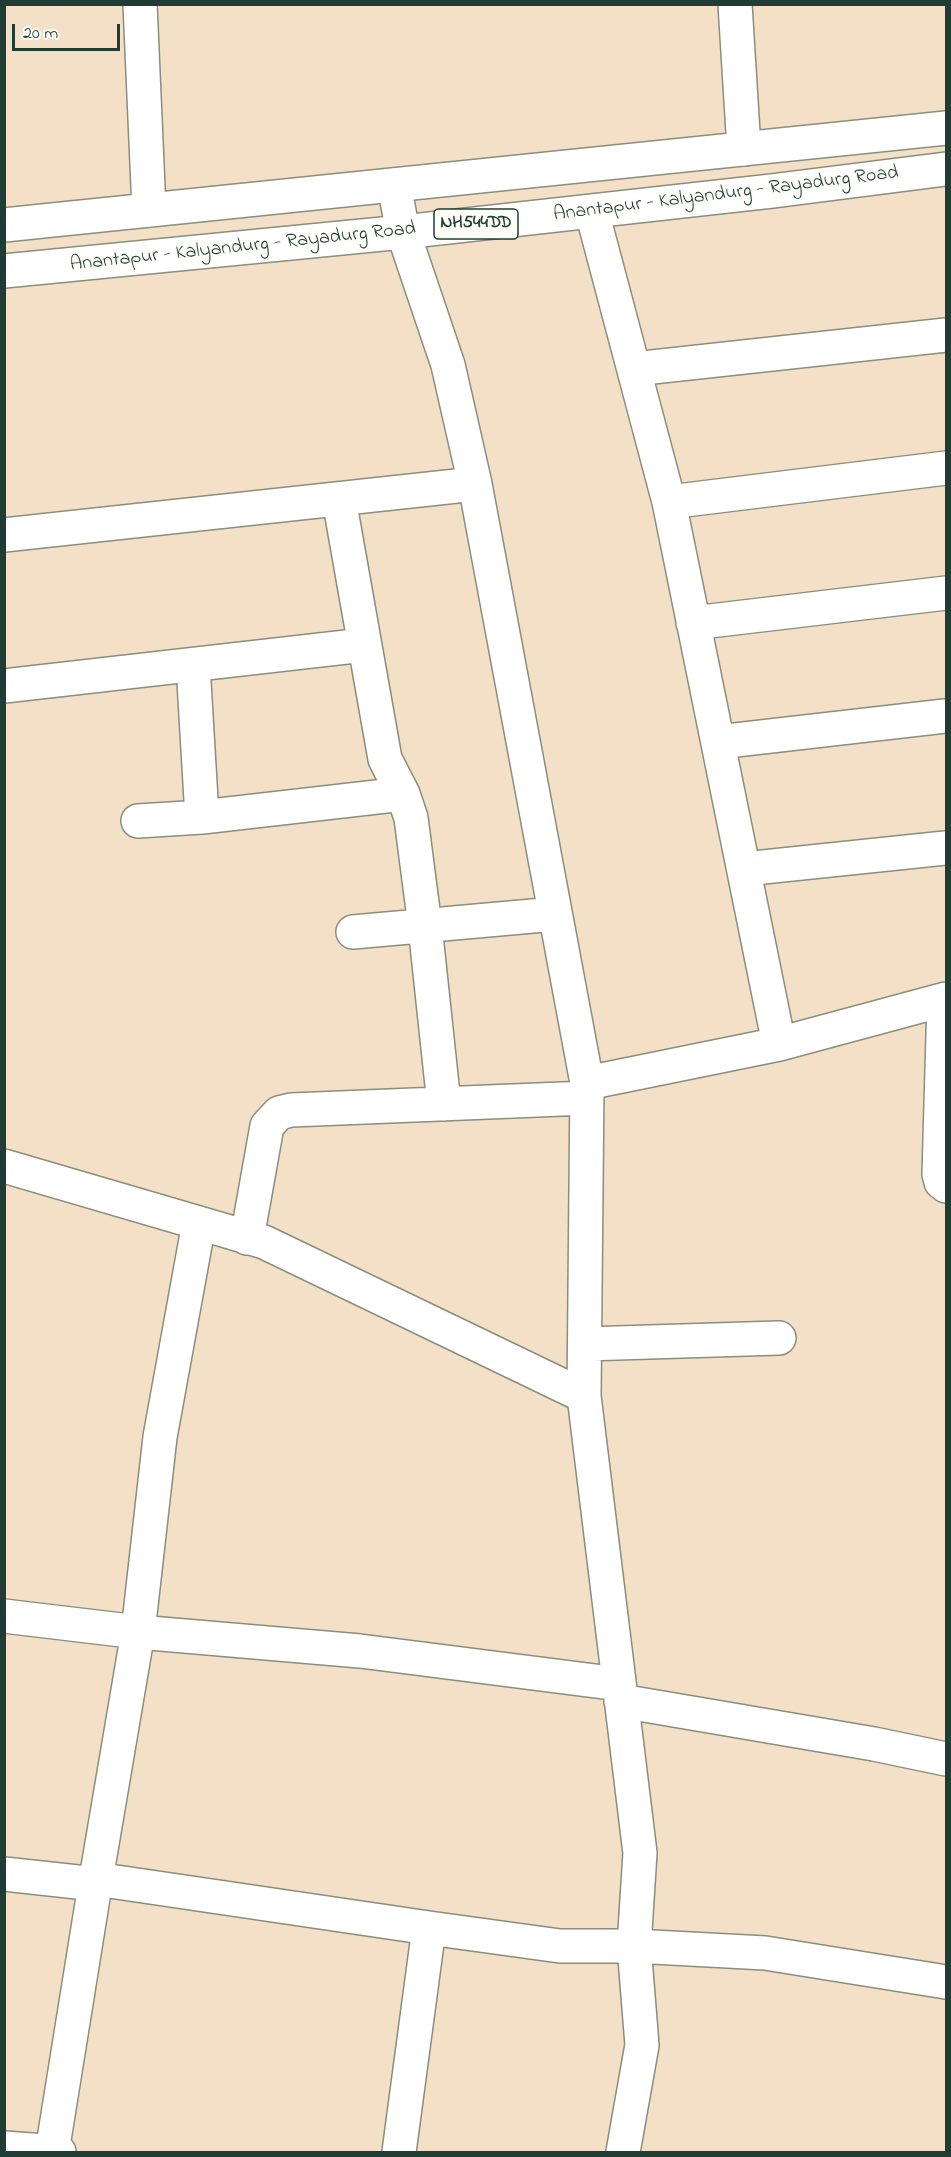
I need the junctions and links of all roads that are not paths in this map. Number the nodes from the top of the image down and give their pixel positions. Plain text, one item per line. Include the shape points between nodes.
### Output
1 (140, 4) edge
2 (735, 4) edge
3 (946, 128) edge
4 (744, 149) junction
5 (946, 169) edge
6 (394, 185) junction
7 (149, 210) junction
8 (592, 212) junction
9 (4, 225) edge
10 (403, 232) junction
11 (4, 271) edge
12 (946, 335) edge
13 (634, 369) junction
14 (946, 468) edge
15 (475, 484) junction
16 (339, 499) junction
17 (669, 502) junction
18 (4, 535) edge
19 (946, 593) edge
20 (693, 623) junction
21 (364, 645) junction
22 (193, 665) junction
23 (4, 686) edge
24 (945, 716) dead end
25 (718, 742) junction
26 (403, 794) junction
27 (202, 818) junction
28 (138, 821) dead end
29 (945, 848) dead end
30 (744, 869) junction
31 (555, 914) junction
32 (425, 926) junction
33 (353, 932) dead end
34 (945, 999) edge
35 (779, 1044) junction
36 (587, 1091) junction
37 (444, 1104) junction
38 (4, 1166) edge
39 (946, 1186) edge
40 (199, 1223) junction
41 (247, 1238) junction
42 (779, 1338) dead end
43 (585, 1344) junction
44 (584, 1396) junction
45 (4, 1616) edge
46 (138, 1632) junction
47 (620, 1693) junction
48 (946, 1759) edge
49 (4, 1874) edge
50 (96, 1881) junction
51 (429, 1928) junction
52 (634, 1946) junction
53 (946, 1982) edge
54 (4, 2148) edge
55 (52, 2152) edge
56 (59, 2152) edge
57 (399, 2152) edge
58 (623, 2152) edge

1 - 7 main road
2 - 4 main road
3 - 4 main road, Anantapur - Kalyandurg - Rayadurg Road / NH544DD
4 - 6 main road, Anantapur - Kalyandurg - Rayadurg Road / NH544DD
5 - 8 main road, Anantapur - Kalyandurg - Rayadurg Road / NH544DD
6 - 7 main road, Anantapur - Kalyandurg - Rayadurg Road / NH544DD
6 - 10 main road
7 - 9 main road, Anantapur - Kalyandurg - Rayadurg Road / NH544DD
8 - 10 main road, Anantapur - Kalyandurg - Rayadurg Road / NH544DD
8 - 13 main road
10 - 11 main road, Anantapur - Kalyandurg - Rayadurg Road / NH544DD
10 - 15 main road via 448,364
12 - 13 main road
13 - 17 main road
14 - 17 main road
15 - 16 main road
15 - 31 main road
16 - 18 main road
16 - 21 main road
17 - 20 main road
19 - 20 main road
20 - 25 main road
21 - 22 main road
21 - 26 main road via 385,759
22 - 23 main road
22 - 27 main road
24 - 25 main road
25 - 30 main road
26 - 27 main road
26 - 32 main road via 411,818
27 - 28 main road
29 - 30 main road
30 - 35 main road
31 - 32 main road
31 - 36 main road
32 - 33 main road
32 - 37 main road
34 - 35 main road
34 - 39 main road via 939,1174
35 - 36 main road
36 - 37 main road
36 - 43 main road
37 - 41 main road via 279,1113 267,1126
38 - 40 main road
40 - 41 main road
40 - 46 main road via 160,1437
41 - 44 main road via 264,1242
42 - 43 main road
43 - 44 main road
44 - 47 main road
45 - 46 main road
46 - 47 main road via 360,1651
46 - 50 main road
47 - 48 main road
47 - 52 main road via 640,1853
49 - 50 main road
50 - 51 main road
50 - 55 main road
51 - 52 main road via 560,1946
51 - 57 main road
52 - 53 main road via 765,1953
52 - 58 main road via 642,2045
54 - 55 main road
55 - 56 main road

